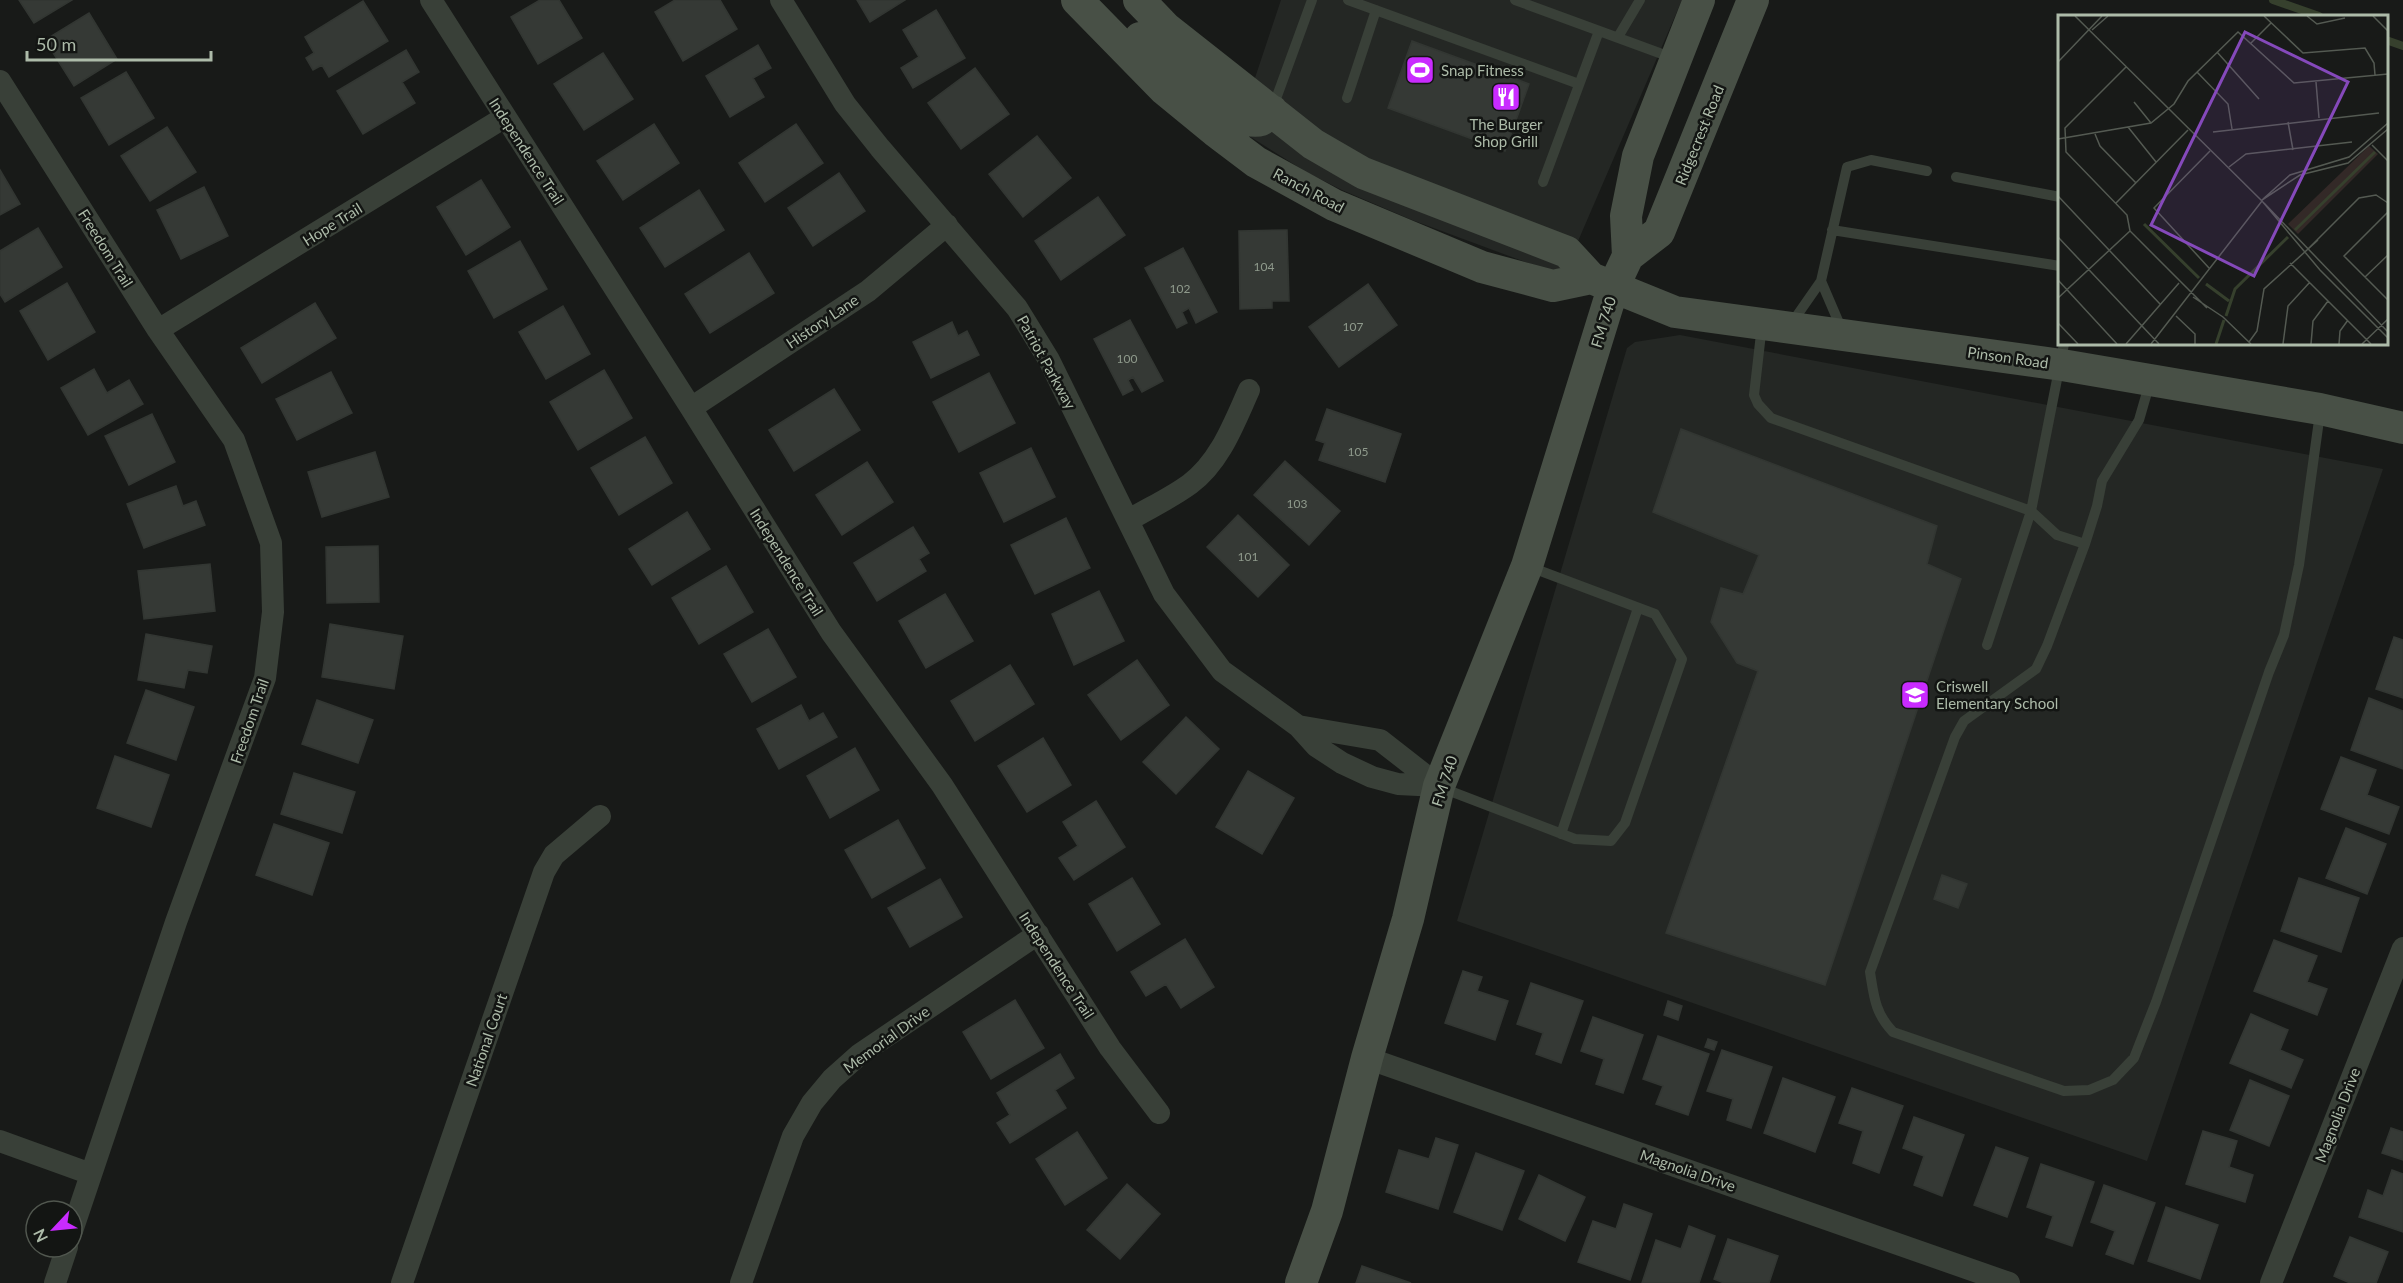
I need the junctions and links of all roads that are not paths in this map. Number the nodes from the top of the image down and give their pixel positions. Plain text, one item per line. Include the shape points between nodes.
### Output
1 (430, 0) edge
2 (781, 0) edge
3 (1139, 0) edge
4 (1312, 0) edge
5 (1348, 0) edge
6 (1515, 0) edge
7 (1640, 0) edge
8 (1700, 0) edge
9 (1753, 0) edge
10 (1083, 8) edge
11 (1376, 10) junction
12 (1599, 31) junction
13 (1618, 37) junction
14 (1672, 69) junction
15 (0, 81) edge
16 (1579, 84) junction
17 (1347, 98) dead end
18 (1272, 111) junction
19 (505, 117) junction
20 (1927, 171) dead end
21 (1956, 177) dead end
22 (1544, 182) dead end
23 (2058, 197) edge
24 (947, 225) junction
25 (1832, 230) junction
26 (1628, 256) junction
27 (2058, 266) edge
28 (1821, 281) junction
29 (1602, 283) junction
30 (1776, 326) junction
31 (158, 330) junction
32 (1844, 334) junction
33 (2063, 354) edge
34 (2151, 379) junction
35 (1249, 390) dead end
36 (691, 408) junction
37 (2320, 410) junction
38 (2403, 428) edge
39 (2031, 512) junction
40 (1129, 520) junction
41 (2085, 544) junction
42 (1527, 566) junction
43 (1638, 608) junction
44 (1987, 645) dead end
45 (1298, 726) junction
46 (1439, 786) junction
47 (600, 816) dead end
48 (1561, 834) junction
49 (1038, 934) junction
50 (2403, 948) edge
51 (1367, 1058) junction
52 (1158, 1113) dead end
53 (0, 1142) edge
54 (91, 1174) junction
55 (83, 1199) edge
56 (63, 1259) edge
57 (55, 1283) edge
58 (402, 1283) edge
59 (741, 1283) edge
60 (1301, 1283) edge
61 (2009, 1283) edge
62 (2271, 1283) edge

1 - 19 street, Independence Trail
2 - 24 street, Patriot Parkway via 845,104
3 - 18 main road via 1166,28
4 - 18 lane
5 - 11 lane
6 - 12 lane
7 - 13 lane
8 - 14 main road, Ridgecrest Road
9 - 26 main road, Ridgecrest Road via 1659,232
10 - 18 main road via 1135,33 1233,116 1262,120
10 - 29 main road, Ranch Road via 1164,90 1215,131 1257,162 1334,205 1482,267 1553,286
11 - 16 lane
11 - 17 lane
12 - 13 lane
12 - 16 lane
13 - 14 lane
14 - 26 main road, Ridgecrest Road via 1638,156 1626,216
15 - 31 street, Freedom Trail
16 - 22 lane
18 - 29 main road via 1313,144 1363,173 1567,252
19 - 31 street, Hope Trail
19 - 36 street, Independence Trail
20 - 25 lane via 1871,160 1847,167
21 - 23 lane
24 - 36 street, History Lane via 868,291
24 - 40 street, Patriot Parkway via 1023,317 1049,360
25 - 27 lane
25 - 28 lane
26 - 29 main road, Ridgecrest Road
28 - 30 lane
28 - 32 lane
29 - 30 main road, Pinson Road / FM 740 via 1676,312
29 - 42 main road, FM 740 / FM 740
30 - 32 main road, Pinson Road / FM 740
30 - 39 lane via 1754,395 1771,418
31 - 54 street, Freedom Trail via 234,440 270,543 273,612 265,678 176,922
32 - 33 main road, Pinson Road / FM 740
33 - 34 main road, Pinson Road / FM 740
33 - 39 lane
34 - 37 main road, Pinson Road / FM 740
34 - 41 lane via 2139,420 2102,481
35 - 40 street via 1208,468 1190,484
36 - 49 street, Independence Trail via 831,632 942,785
37 - 38 main road, Pinson Road / FM 740
37 - 41 lane via 2299,565 2284,635 2156,1002 2134,1058 2113,1080 2089,1090 2064,1091 1893,1032 1874,1001 1870,972 1954,737 1964,721 2036,669
39 - 41 lane via 2057,535
39 - 44 lane
40 - 45 street, Patriot Parkway via 1164,594 1222,671
42 - 43 lane
42 - 46 main road, FM 740 / FM 740
43 - 48 lane
43 - 48 lane via 1655,614 1682,659 1625,822 1611,841 1575,839
45 - 46 street, Patriot Parkway via 1380,740
45 - 46 street, Patriot Parkway via 1316,746 1372,777 1398,784
46 - 48 lane
46 - 51 main road, FM 740 / FM 740 via 1408,919
47 - 58 street, National Court via 554,855 544,872
49 - 52 street, Independence Trail via 1110,1048
49 - 59 street, Memorial Drive via 860,1054 832,1079 793,1136
50 - 62 street, Magnolia Drive
51 - 60 main road, FM 740 / FM 740 via 1327,1211
51 - 61 street, Magnolia Drive
53 - 54 street
54 - 55 street, Freedom Trail
56 - 57 street

